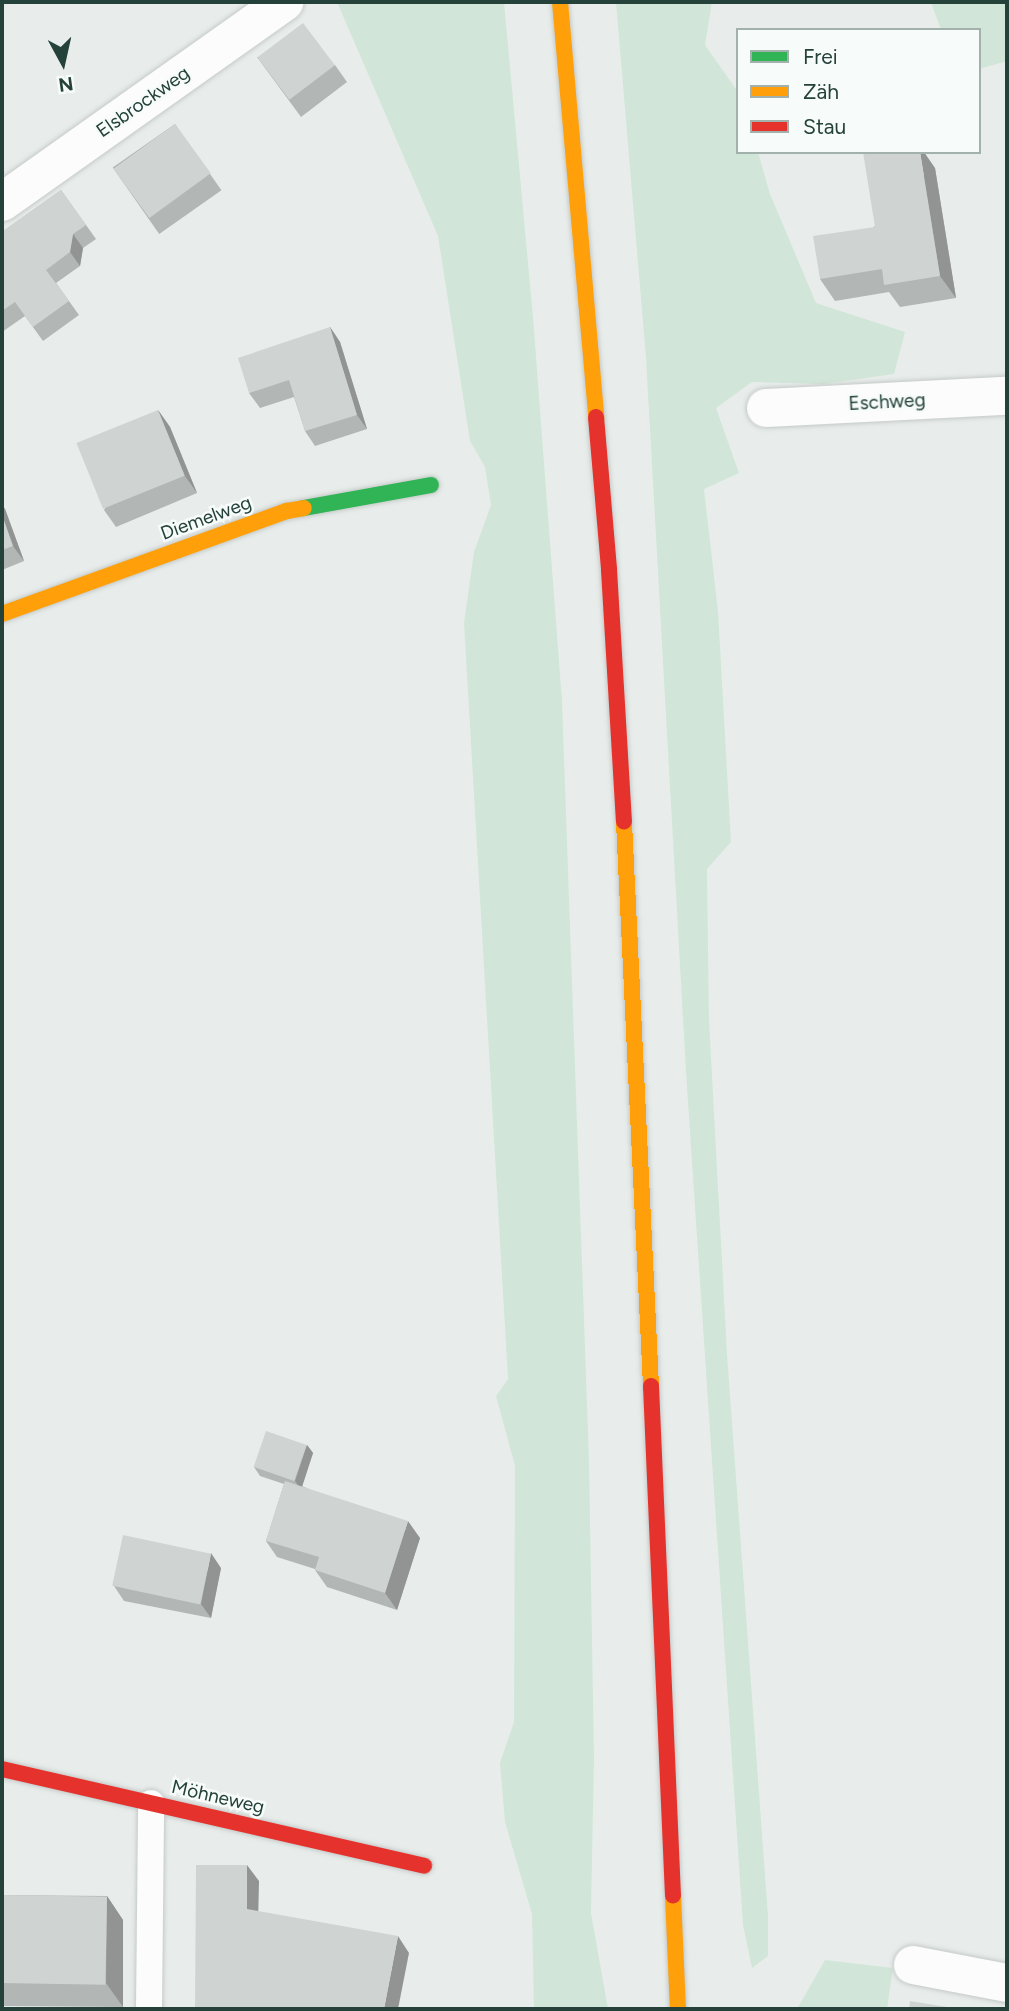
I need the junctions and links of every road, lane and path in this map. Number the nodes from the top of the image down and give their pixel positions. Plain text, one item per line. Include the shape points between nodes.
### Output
1 (284, 2) edge
2 (560, 2) edge
3 (2, 202) edge
4 (1007, 396) edge
5 (766, 408) dead end
6 (431, 485) dead end
7 (2, 614) edge
8 (2, 1769) edge
9 (151, 1803) junction
10 (424, 1866) dead end
11 (913, 1965) dead end
12 (1007, 1983) edge
13 (149, 2009) edge
14 (678, 2009) edge

1 - 3 street, Elsbrockweg
2 - 14 main road via 609,570 631,940
4 - 5 street, Eschweg
6 - 7 main road, Diemelweg via 287,511
8 - 9 main road, Möhneweg
9 - 10 main road, Möhneweg
9 - 13 lane
11 - 12 street

